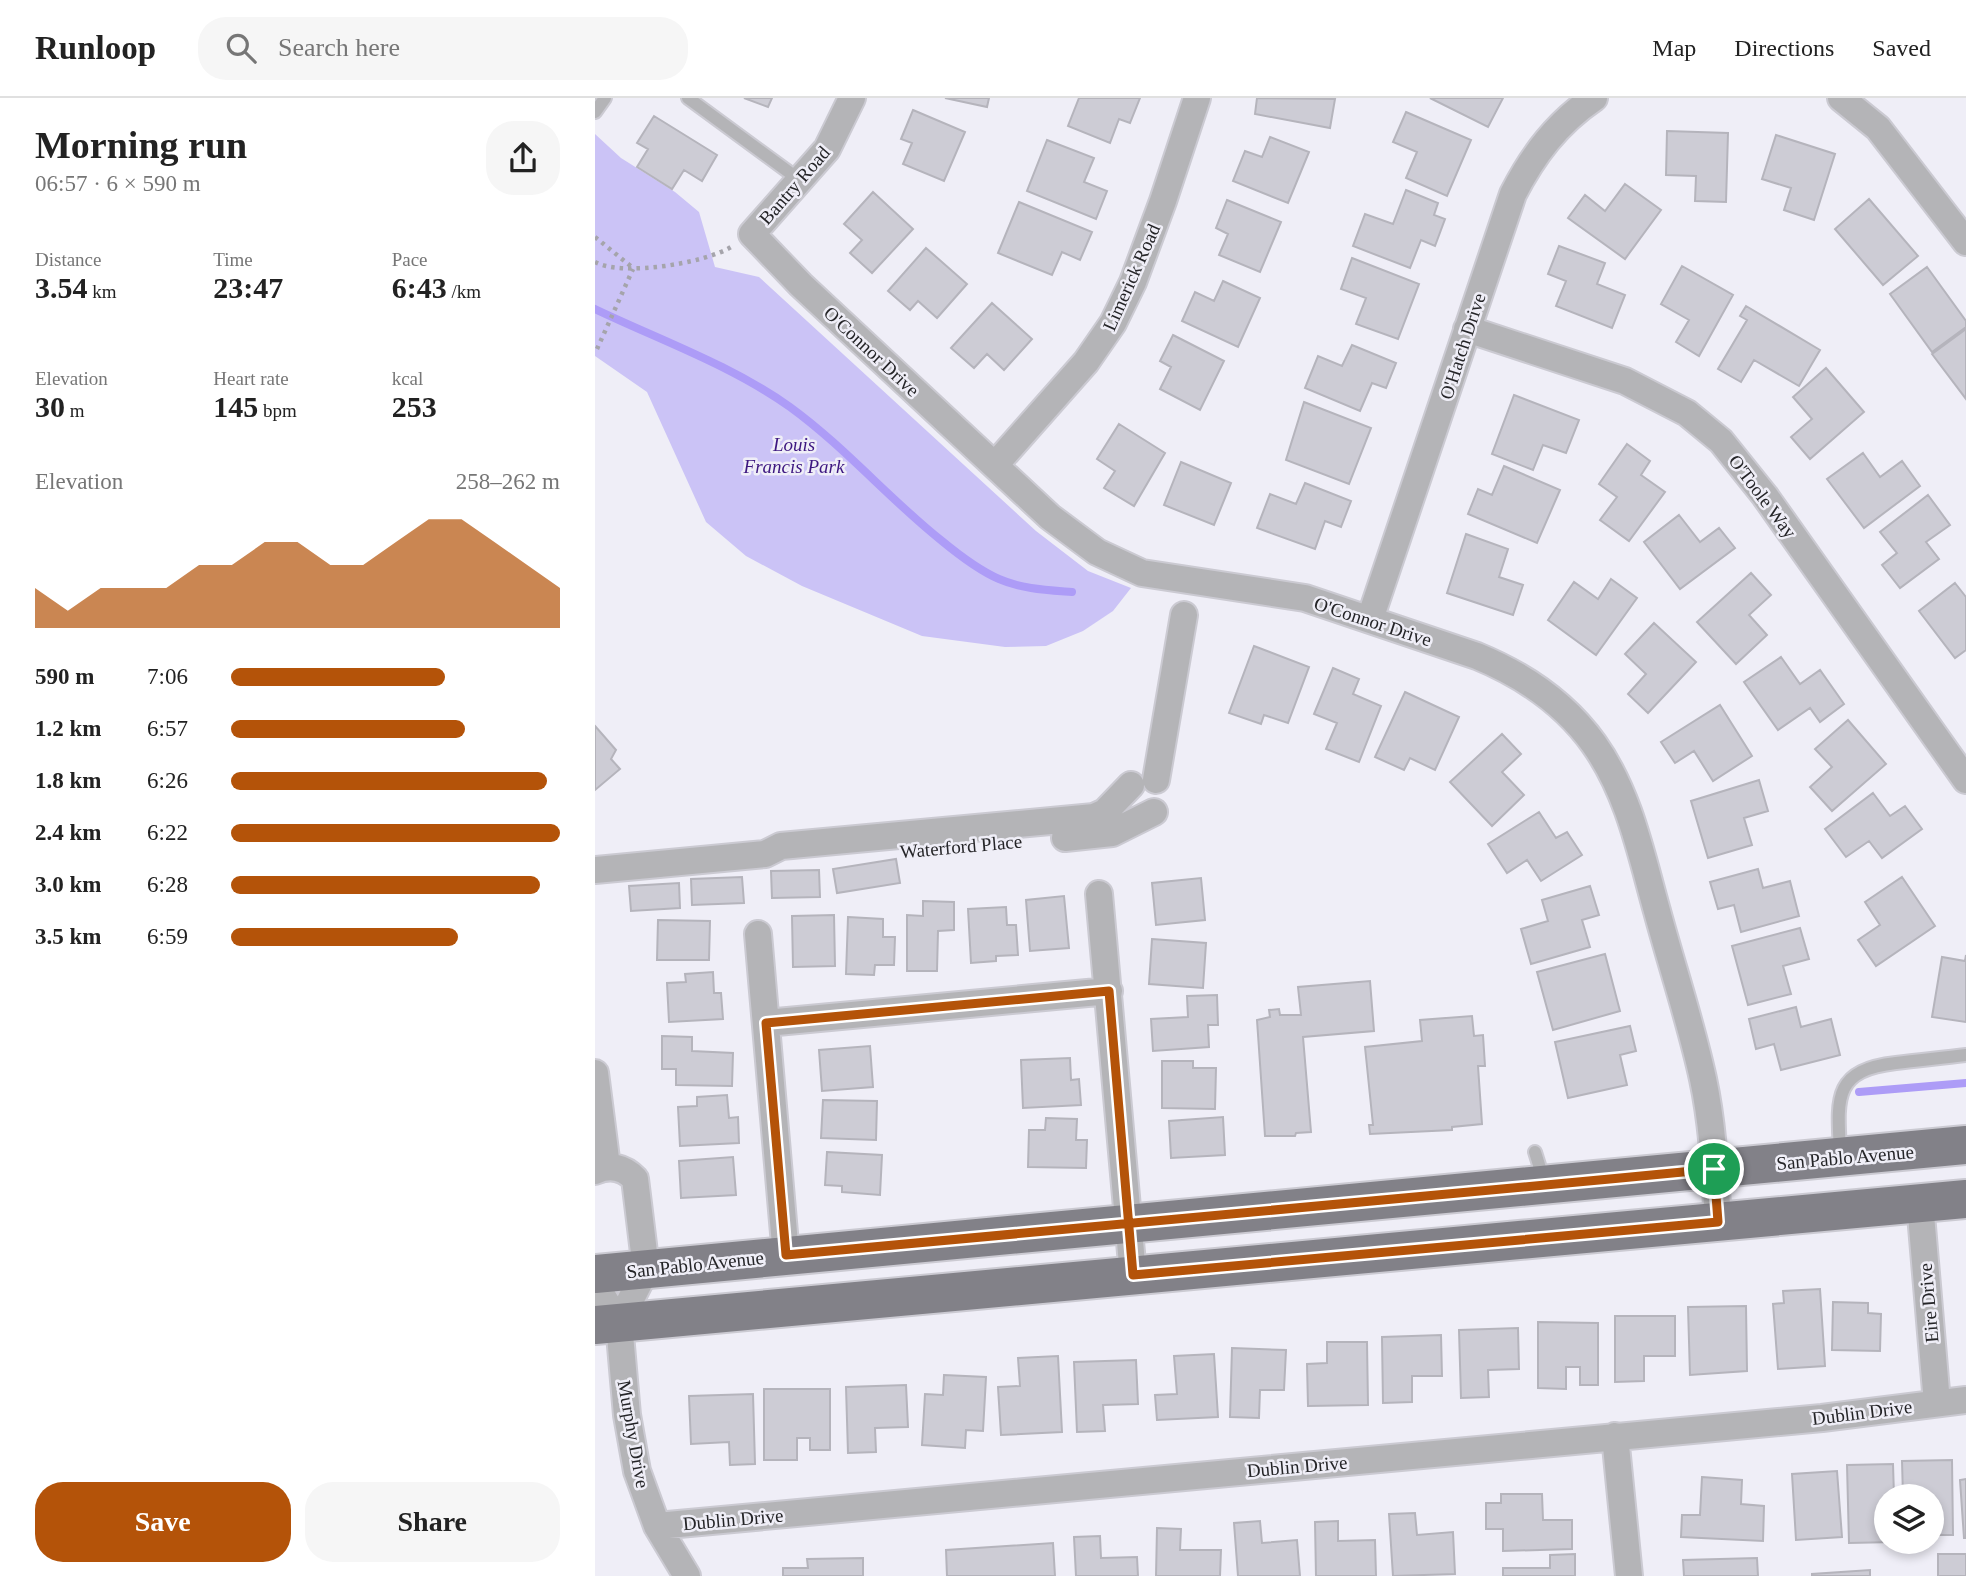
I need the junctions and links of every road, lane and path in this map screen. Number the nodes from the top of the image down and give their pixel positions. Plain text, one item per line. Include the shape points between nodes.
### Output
1 (605, 98) edge
2 (688, 98) edge
3 (852, 98) edge
4 (1197, 98) edge
5 (1594, 98) edge
6 (1842, 98) edge
7 (595, 112) edge
8 (801, 181) junction
9 (752, 234) junction
10 (595, 237) edge
11 (1966, 242) edge
12 (595, 262) edge
13 (633, 269) junction
14 (1467, 329) junction
15 (597, 349) dead end
16 (995, 465) junction
17 (1184, 615) dead end
18 (1370, 619) junction
19 (1966, 780) edge
20 (1144, 783) junction
21 (765, 854) junction
22 (595, 870) edge
23 (1099, 894) dead end
24 (758, 934) dead end
25 (1109, 991) junction
26 (766, 1023) junction
27 (1966, 1055) edge
28 (595, 1073) edge
29 (1966, 1145) edge
30 (1840, 1157) junction
31 (601, 1169) edge
32 (1714, 1169) junction
33 (1966, 1199) edge
34 (1920, 1203) junction
35 (1718, 1222) junction
36 (1129, 1224) junction
37 (786, 1255) junction
38 (646, 1269) junction
39 (595, 1274) edge
40 (1133, 1275) junction
41 (595, 1284) edge
42 (607, 1324) edge
43 (1966, 1400) edge
44 (1937, 1402) junction
45 (1615, 1436) junction
46 (657, 1526) junction
47 (687, 1576) edge
48 (1629, 1576) edge

1 - 7 lane
2 - 8 lane
3 - 8 street, Bantry Road via 827,149
4 - 16 street, Limerick Road via 1133,282 1113,323 1086,362
5 - 14 street, O'Hatch Drive via 1567,118 1528,166 1503,220
6 - 11 street via 1878,128
8 - 9 street, Bantry Road
9 - 13 path via 716,256
9 - 16 street, O'Connor Drive
10 - 13 path
12 - 13 path
13 - 15 path
14 - 18 street, O'Hatch Drive
14 - 19 street, O'Toole Way via 1636,386 1687,413 1721,441
16 - 18 street, O'Connor Drive via 1072,536 1142,573 1288,594
17 - 20 street, Waterford Place
18 - 32 street, O'Connor Drive via 1464,651 1528,681 1568,714 1607,764 1630,818 1700,1066
20 - 21 street, Waterford Place via 1094,817 781,846
20 - 21 street, Waterford Place via 1164,795 1160,807 1137,823 1105,834 782,862
21 - 22 street, Waterford Place
23 - 25 street
24 - 26 street
25 - 26 street
25 - 36 street
26 - 37 street
27 - 30 lane via 1858,1071 1847,1083 1841,1102
28 - 31 street
29 - 30 main road, San Pablo Avenue
30 - 32 main road, San Pablo Avenue
31 - 38 street via 625,1171 635,1180
32 - 35 street, O'Connor Drive
32 - 36 main road, San Pablo Avenue via 1540,1169
33 - 34 main road
34 - 35 main road
34 - 44 street, Eire Drive
35 - 40 main road
36 - 37 main road, San Pablo Avenue
36 - 40 street
37 - 38 main road, San Pablo Avenue
38 - 39 main road, San Pablo Avenue
38 - 42 street
40 - 42 main road
41 - 42 street
42 - 46 street, Murphy Drive via 634,1452
43 - 44 street
44 - 45 street, Dublin Drive via 1822,1418
45 - 46 street, Dublin Drive
45 - 48 street
46 - 47 street, Murphy Drive

